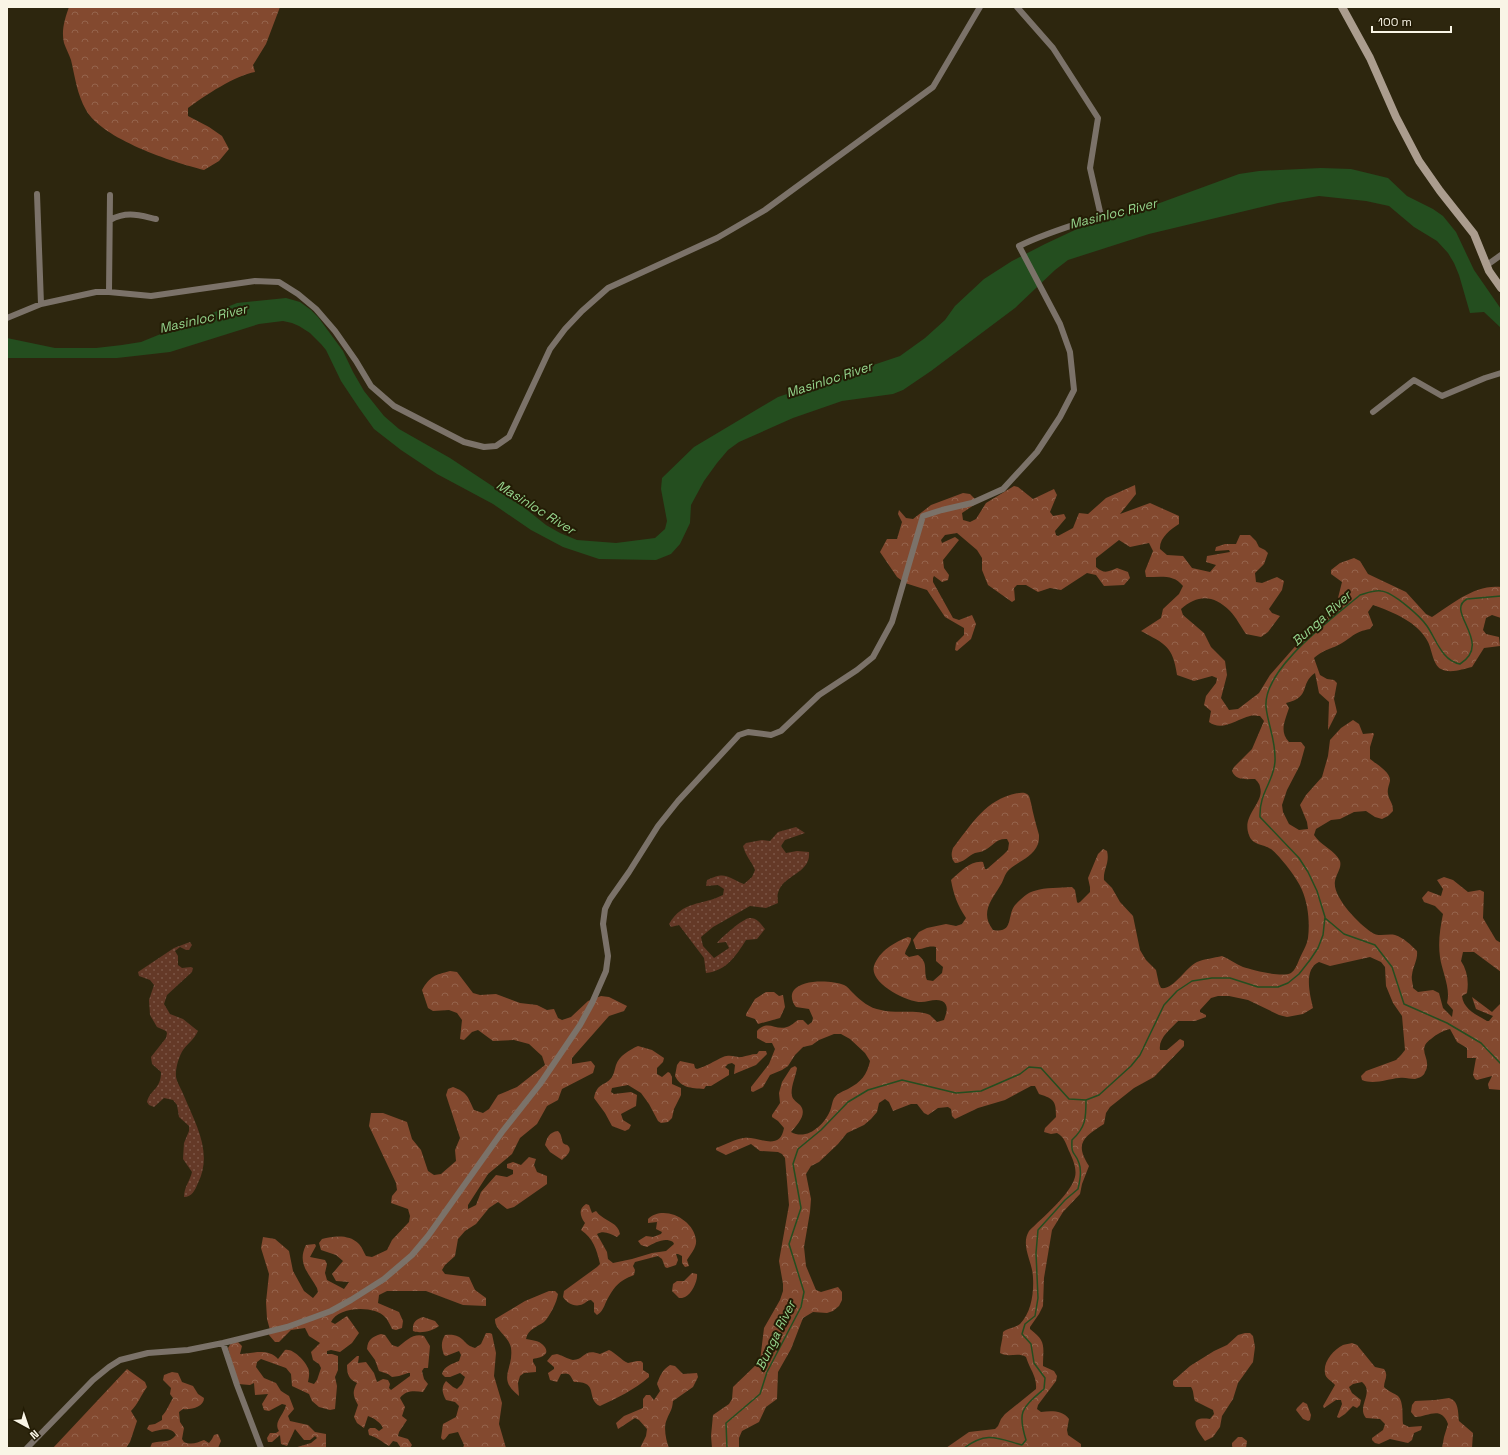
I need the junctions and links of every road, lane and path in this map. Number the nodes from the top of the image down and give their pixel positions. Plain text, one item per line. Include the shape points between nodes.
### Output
1 (980, 7) edge
2 (1017, 7) edge
3 (1342, 7) edge
4 (38, 194) dead end
5 (110, 195) dead end
6 (156, 219) dead end
7 (110, 220) junction
8 (1501, 255) edge
9 (1486, 265) junction
10 (1501, 288) edge
11 (109, 292) junction
12 (41, 304) junction
13 (7, 318) edge
14 (1501, 373) edge
15 (1373, 412) dead end
16 (223, 1343) junction
17 (27, 1448) edge
18 (261, 1448) edge

1 - 11 street via 933,87 765,210 717,238 608,288 586,307 550,349 509,437 496,446 484,447 464,442 394,406 371,386 335,331 316,309 279,282 255,281 151,296
2 - 16 street via 1053,48 1098,118 1090,168 1102,216 1037,237 1019,246 1060,324 1070,352 1074,390 1060,417 1037,452 1003,488 972,504 923,516 892,622 873,657 819,695 781,731 771,735 748,732 739,735 678,800 658,826 605,908 603,924 608,956 606,971 583,1019 540,1084 479,1162 463,1189 412,1255 384,1279 331,1311 286,1327
3 - 9 street via 1370,58 1419,161 1474,234
4 - 12 street
5 - 7 street
6 - 7 street via 126,214
7 - 11 street
8 - 9 street
9 - 10 street
11 - 12 street via 96,292
12 - 13 street
14 - 15 street via 1442,396 1414,380
16 - 17 street via 120,1360 94,1380
16 - 18 street

